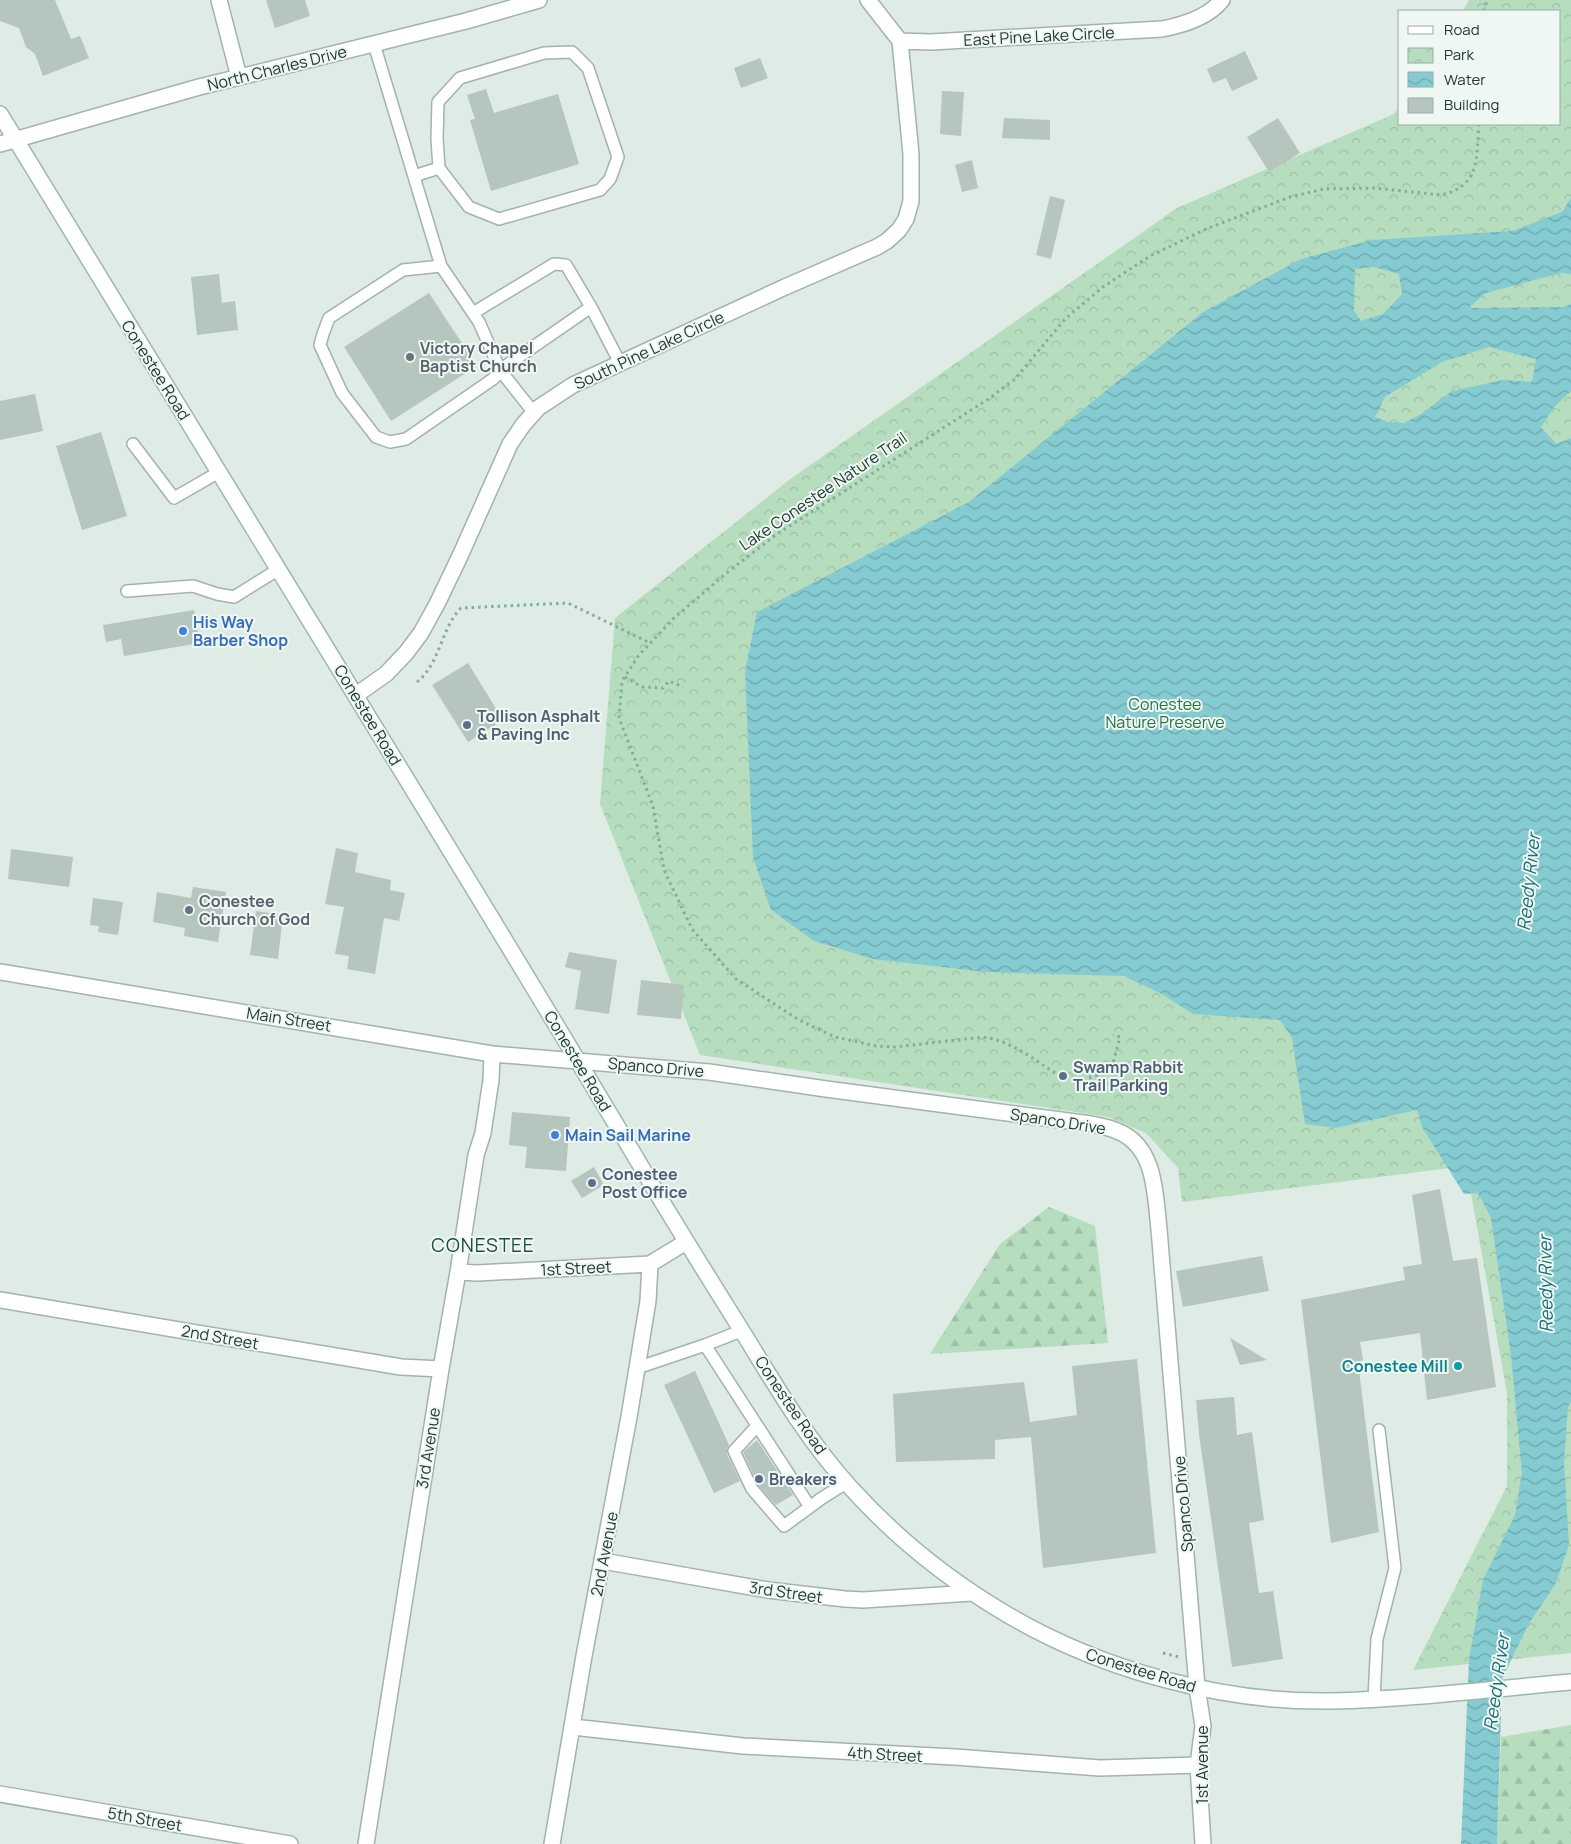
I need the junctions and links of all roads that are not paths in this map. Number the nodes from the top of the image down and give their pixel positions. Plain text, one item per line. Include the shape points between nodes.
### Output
1 (219, 0) edge
2 (539, 0) edge
3 (868, 0) edge
4 (1222, 0) edge
5 (900, 41) junction
6 (374, 44) junction
7 (239, 77) junction
8 (0, 114) edge
9 (16, 140) junction
10 (0, 144) edge
11 (439, 168) junction
12 (414, 176) junction
13 (441, 266) junction
14 (591, 307) junction
15 (473, 314) junction
16 (620, 363) junction
17 (500, 370) junction
18 (534, 413) junction
19 (133, 444) dead end
20 (220, 472) junction
21 (279, 569) junction
22 (127, 591) dead end
23 (356, 695) junction
24 (0, 972) edge
25 (492, 1054) junction
26 (578, 1061) junction
27 (686, 1242) junction
28 (650, 1264) junction
29 (458, 1272) junction
30 (0, 1300) edge
31 (742, 1331) junction
32 (705, 1345) junction
33 (637, 1368) junction
34 (441, 1369) junction
35 (757, 1426) junction
36 (1379, 1430) dead end
37 (846, 1483) junction
38 (810, 1507) junction
39 (603, 1561) junction
40 (972, 1593) junction
41 (1571, 1682) edge
42 (1197, 1687) junction
43 (1374, 1698) junction
44 (573, 1727) junction
45 (1198, 1765) junction
46 (0, 1794) edge
47 (290, 1844) edge
48 (366, 1844) edge
49 (552, 1844) edge
50 (1203, 1844) edge

1 - 7 street
2 - 6 street, North Charles Drive
3 - 5 street
4 - 5 street, East Pine Lake Circle via 1200,18 1162,29
5 - 16 street, South Pine Lake Circle via 912,182 909,210 899,230 877,247
6 - 7 street, North Charles Drive
6 - 12 lane
7 - 9 street, North Charles Drive
8 - 9 street, Conestee Road
9 - 10 street, North Charles Drive
9 - 20 street, Conestee Road
11 - 11 lane via 438,102 460,78 544,53 572,52 588,68 618,157 610,179 600,190 499,219 469,207
11 - 12 lane
12 - 13 lane
13 - 15 lane
13 - 17 lane via 403,270 329,318 320,345 342,393 376,437 390,442 406,439 493,379
14 - 15 lane via 566,265 554,264
14 - 16 lane
14 - 17 lane
15 - 17 lane
16 - 18 street, South Pine Lake Circle via 557,394
17 - 18 lane
18 - 23 street, South Pine Lake Circle via 510,444 438,604 421,633 386,674
19 - 20 lane via 174,498
20 - 21 street, Conestee Road
21 - 22 lane via 234,597 193,586
21 - 23 street, Conestee Road
23 - 26 street, Conestee Road
24 - 25 street, Main Street
25 - 26 street, Main Street
25 - 29 street, 3rd Avenue via 492,1080 476,1156
26 - 27 street, Conestee Road
26 - 42 street, Spanco Drive via 709,1072 1091,1124 1116,1130 1134,1142 1149,1164 1160,1229
27 - 28 street, 1st Street
27 - 31 street, Conestee Road
28 - 29 street, 1st Street
28 - 33 street, 2nd Avenue via 648,1301
29 - 34 street, 3rd Avenue
30 - 34 street, 2nd Street via 391,1365
31 - 32 lane
31 - 37 street, Conestee Road via 782,1397
32 - 33 lane
32 - 35 lane
33 - 39 street, 2nd Avenue
34 - 48 street, 3rd Avenue
35 - 38 lane
35 - 38 lane via 734,1450 752,1489 784,1526
36 - 43 lane via 1395,1568 1376,1639
37 - 38 lane
37 - 40 street, Conestee Road via 918,1552
39 - 40 street, 3rd Street via 844,1600
39 - 44 street, 2nd Avenue
40 - 42 street, Conestee Road via 1068,1646 1120,1666
41 - 43 street, Conestee Road
42 - 43 street, Conestee Road via 1228,1694 1287,1699
42 - 45 street, 1st Avenue via 1203,1726
44 - 45 street, 4th Street via 743,1746 1100,1768
44 - 49 street, 2nd Avenue
45 - 50 street, 1st Avenue
46 - 47 street, 5th Street

